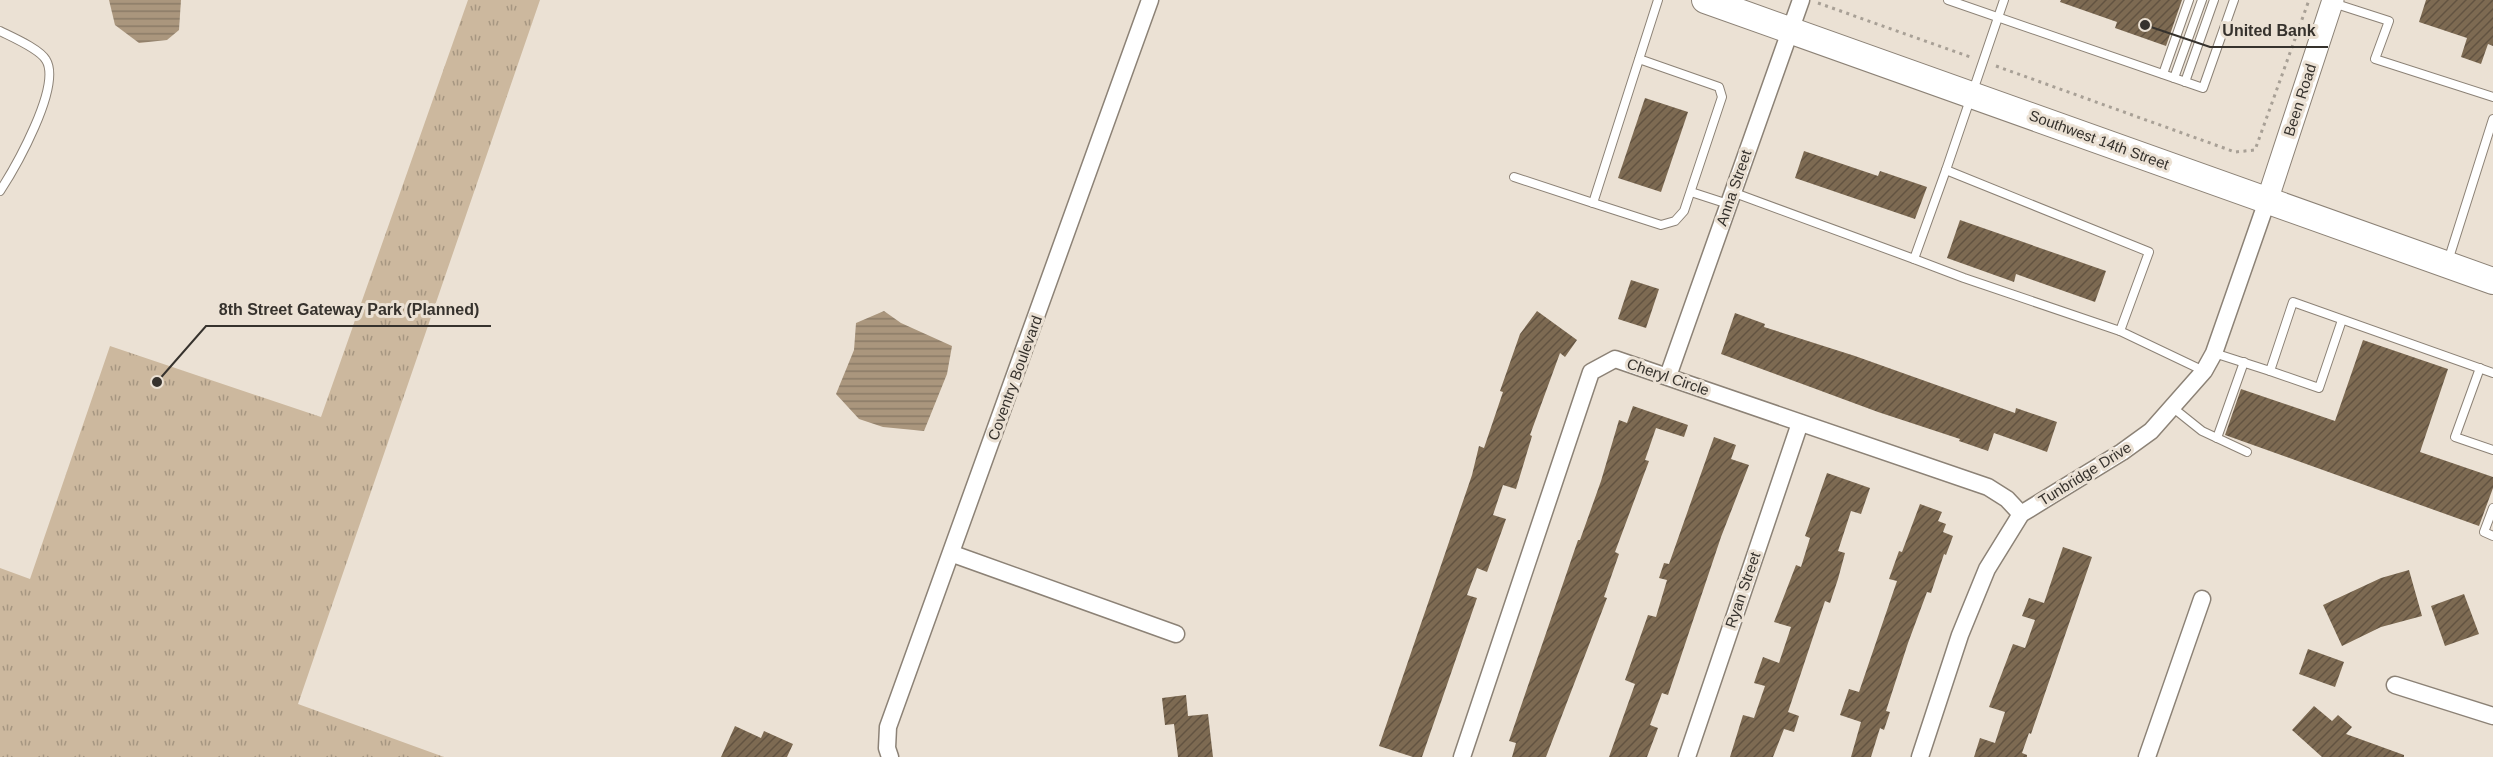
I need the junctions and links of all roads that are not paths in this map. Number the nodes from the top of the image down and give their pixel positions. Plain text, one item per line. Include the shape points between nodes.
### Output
1 (1150, 0) edge
2 (1658, 0) edge
3 (1705, 0) edge
4 (1948, 0) edge
5 (2004, 0) edge
6 (2189, 0) edge
7 (2202, 0) edge
8 (2214, 0) edge
9 (2234, 0) edge
10 (1808, 1) edge
11 (2329, 1) edge
12 (1998, 17) junction
13 (1791, 30) junction
14 (0, 31) edge
15 (1639, 59) junction
16 (2163, 74) junction
17 (2174, 78) junction
18 (2185, 82) junction
19 (1971, 94) junction
20 (2493, 97) edge
21 (2493, 119) edge
22 (1946, 170) junction
23 (1514, 177) dead end
24 (0, 191) edge
25 (1691, 192) junction
26 (1730, 198) junction
27 (2267, 201) junction
28 (1593, 203) junction
29 (1914, 259) junction
30 (2447, 264) junction
31 (2493, 281) edge
32 (2342, 320) junction
33 (2120, 331) junction
34 (2214, 353) junction
35 (2244, 362) junction
36 (2480, 368) junction
37 (2204, 371) junction
38 (2270, 371) junction
39 (2493, 373) edge
40 (1668, 376) junction
41 (2172, 407) junction
42 (1800, 423) junction
43 (2217, 438) junction
44 (2493, 450) edge
45 (2247, 452) dead end
46 (2493, 508) edge
47 (2021, 514) junction
48 (2493, 536) edge
49 (953, 554) junction
50 (2202, 598) dead end
51 (1176, 634) dead end
52 (2395, 685) dead end
53 (2493, 716) edge
54 (890, 757) edge
55 (1462, 757) edge
56 (1687, 757) edge
57 (1920, 757) edge
58 (2147, 757) edge

1 - 49 street, Coventry Boulevard
2 - 15 lane
3 - 13 main road, Southwest 14th Street
4 - 12 lane
5 - 12 lane
6 - 16 lane
7 - 17 lane
8 - 18 lane
9 - 18 lane via 2203,88
10 - 13 street, Anna Street
11 - 20 lane via 2389,21 2375,60
11 - 27 street, Been Road
12 - 16 lane
12 - 19 lane
13 - 19 main road, Southwest 14th Street
13 - 26 street, Anna Street
14 - 24 lane via 46,58 51,72 35,126
15 - 25 lane via 1719,87 1722,97
15 - 28 lane
16 - 17 lane
17 - 18 lane
19 - 22 lane
19 - 27 main road, Southwest 14th Street
21 - 30 lane
22 - 29 lane
22 - 33 lane via 2149,252
23 - 28 lane
25 - 26 lane
25 - 28 lane via 1684,211 1675,221 1661,225
26 - 29 lane
26 - 40 street, Anna Street
27 - 30 main road, Southwest 14th Street
27 - 34 street, Tunbridge Drive
29 - 33 lane
30 - 31 main road, Southwest 14th Street
32 - 36 lane
32 - 38 lane via 2293,303
32 - 38 lane via 2319,388
33 - 37 lane
34 - 35 lane
34 - 37 street, Tunbridge Drive
35 - 38 lane
35 - 43 lane
36 - 39 lane
36 - 44 lane via 2455,437
37 - 41 street, Tunbridge Drive
40 - 42 street, Cheryl Circle
40 - 55 street, Cheryl Circle via 1615,359 1591,372
41 - 43 lane
41 - 47 street, Tunbridge Drive via 2151,431 2122,452
42 - 47 street, Cheryl Circle via 1988,487
42 - 56 street, Ryan Street
43 - 45 lane
46 - 48 lane via 2484,532
47 - 57 street, Tunbridge Drive via 1982,580
49 - 51 street
49 - 54 street, Coventry Boulevard via 888,727
50 - 58 street
52 - 53 street

